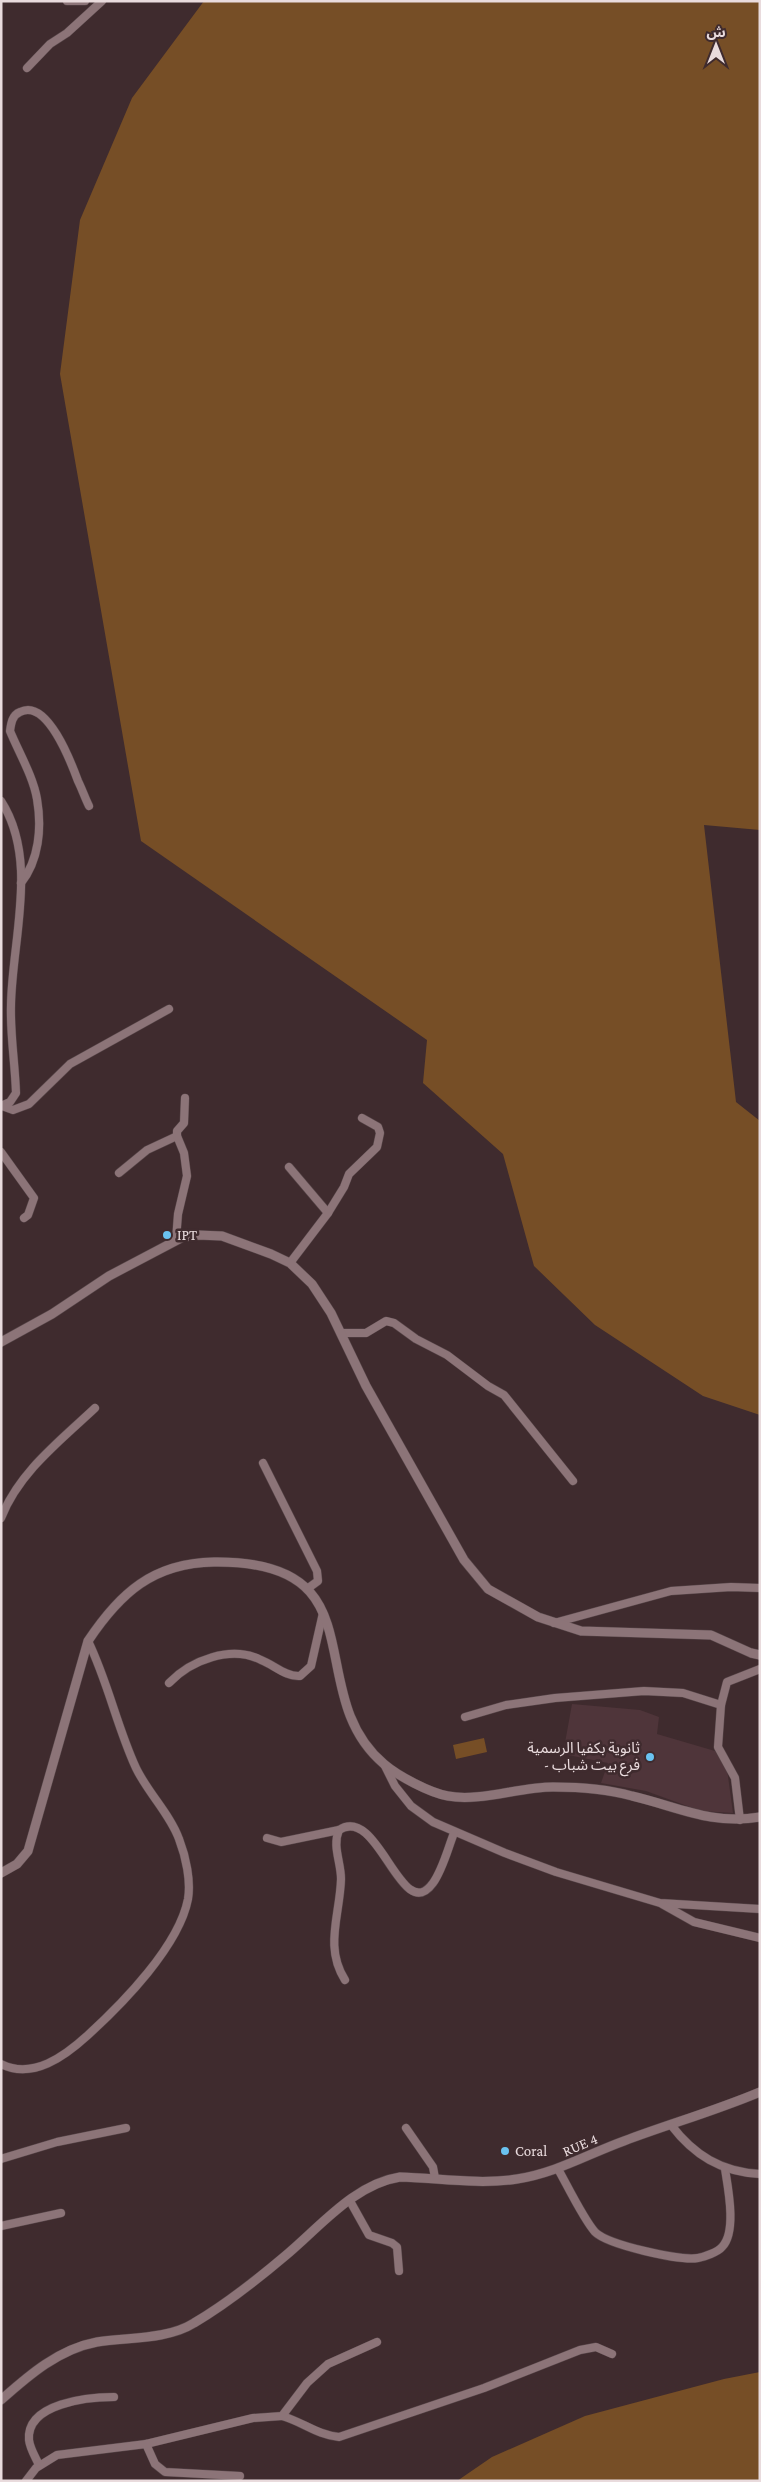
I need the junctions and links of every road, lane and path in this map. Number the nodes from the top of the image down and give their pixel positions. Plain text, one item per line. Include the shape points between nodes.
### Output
1 (67, 1) edge
2 (86, 1) edge
3 (102, 1) edge
4 (27, 68) dead end
5 (1, 801) edge
6 (89, 806) dead end
7 (21, 883) junction
8 (169, 1009) dead end
9 (184, 1098) dead end
10 (2, 1106) edge
11 (362, 1118) dead end
12 (177, 1136) junction
13 (1, 1152) edge
14 (289, 1167) dead end
15 (119, 1173) dead end
16 (328, 1213) junction
17 (24, 1218) dead end
18 (176, 1240) junction
19 (290, 1263) junction
20 (342, 1333) junction
21 (1, 1342) edge
22 (95, 1408) dead end
23 (263, 1464) dead end
24 (573, 1481) dead end
25 (1, 1518) edge
26 (760, 1588) edge
27 (307, 1589) junction
28 (323, 1613) junction
29 (554, 1623) junction
30 (88, 1641) junction
31 (760, 1655) edge
32 (760, 1669) edge
33 (170, 1683) dead end
34 (721, 1705) junction
35 (465, 1717) dead end
36 (384, 1764) junction
37 (760, 1817) edge
38 (740, 1820) junction
39 (339, 1830) junction
40 (454, 1833) junction
41 (267, 1838) dead end
42 (1, 1873) edge
43 (660, 1903) junction
44 (760, 1909) edge
45 (760, 1938) edge
46 (345, 1980) dead end
47 (1, 2064) edge
48 (760, 2092) edge
49 (671, 2124) junction
50 (126, 2128) dead end
51 (406, 2128) dead end
52 (1, 2160) edge
53 (558, 2169) junction
54 (726, 2169) junction
55 (760, 2174) edge
56 (435, 2178) junction
57 (350, 2201) junction
58 (61, 2213) dead end
59 (1, 2226) edge
60 (399, 2271) dead end
61 (377, 2342) dead end
62 (612, 2354) dead end
63 (5, 2393) edge
64 (114, 2397) dead end
65 (1, 2400) edge
66 (282, 2416) junction
67 (146, 2444) junction
68 (39, 2465) junction
69 (240, 2476) dead end
70 (26, 2481) edge

1 - 2 street
3 - 4 street via 50,44
5 - 7 street via 15,827
6 - 7 street via 55,730 40,713 28,710 15,715 10,732 37,800 36,856 32,870
7 - 10 street via 11,1006 16,1093 10,1102
8 - 10 street via 70,1064 29,1104 13,1110
9 - 12 street via 184,1123
11 - 16 street via 378,1128 377,1147 349,1174
12 - 15 street via 146,1150
12 - 18 street via 184,1153 187,1176
13 - 17 street via 34,1198
14 - 16 street
16 - 19 street
18 - 19 street via 198,1235 222,1236
18 - 21 street via 109,1276 52,1314
19 - 20 street via 312,1284
20 - 24 street via 366,1333 386,1321 447,1355 513,1403
20 - 29 street via 366,1386 469,1565 488,1589 500,1598
22 - 25 street via 41,1457 15,1491
23 - 27 street via 317,1571 318,1581
26 - 29 street via 671,1591
27 - 28 street
27 - 30 street via 284,1572 251,1563 206,1562 169,1568 132,1589 102,1620
28 - 33 street via 313,1661 304,1674 294,1677 258,1658 232,1655 195,1662
28 - 36 street via 331,1633 352,1723 362,1740
29 - 31 street via 581,1631 711,1635
30 - 42 street via 28,1851 17,1864
30 - 47 street via 136,1768 179,1840 189,1884 188,1898 180,1922 157,1958 124,2001 78,2044 44,2066 10,2068
32 - 34 street via 727,1682
34 - 35 street via 683,1693 644,1691 506,1705
34 - 38 street via 718,1747 735,1778
36 - 38 street via 431,1791 449,1797 472,1797 521,1789 577,1788 632,1795 696,1815
36 - 40 street via 395,1786 411,1806
37 - 38 street
39 - 40 street via 351,1828 370,1836 403,1884 410,1891 419,1893 435,1881
39 - 41 street via 281,1842
39 - 46 street via 336,1840 340,1880 334,1949
40 - 43 street via 556,1872
43 - 44 street
43 - 45 street via 694,1922
48 - 49 street, RUE 4
49 - 53 street, RUE 4
49 - 54 street via 695,2151
50 - 52 street via 56,2142
51 - 56 street via 433,2167
53 - 54 street via 594,2232 605,2240 628,2248 697,2259 722,2248 728,2238 730,2214
53 - 56 street, RUE 4 via 506,2180
54 - 55 street
56 - 57 street, RUE 4 via 392,2179
57 - 60 street via 369,2235 397,2247
57 - 63 street, RUE 4 via 285,2257 188,2327 76,2347 45,2364
58 - 59 street
61 - 66 street via 328,2364 306,2383
62 - 66 street via 596,2347 580,2350 484,2388 339,2437 325,2436
63 - 65 street, RUE 4
64 - 68 street via 81,2398 41,2416 30,2429 29,2436
66 - 67 street via 253,2418
67 - 68 street via 70,2452
67 - 69 street via 155,2464 165,2472
68 - 70 street

